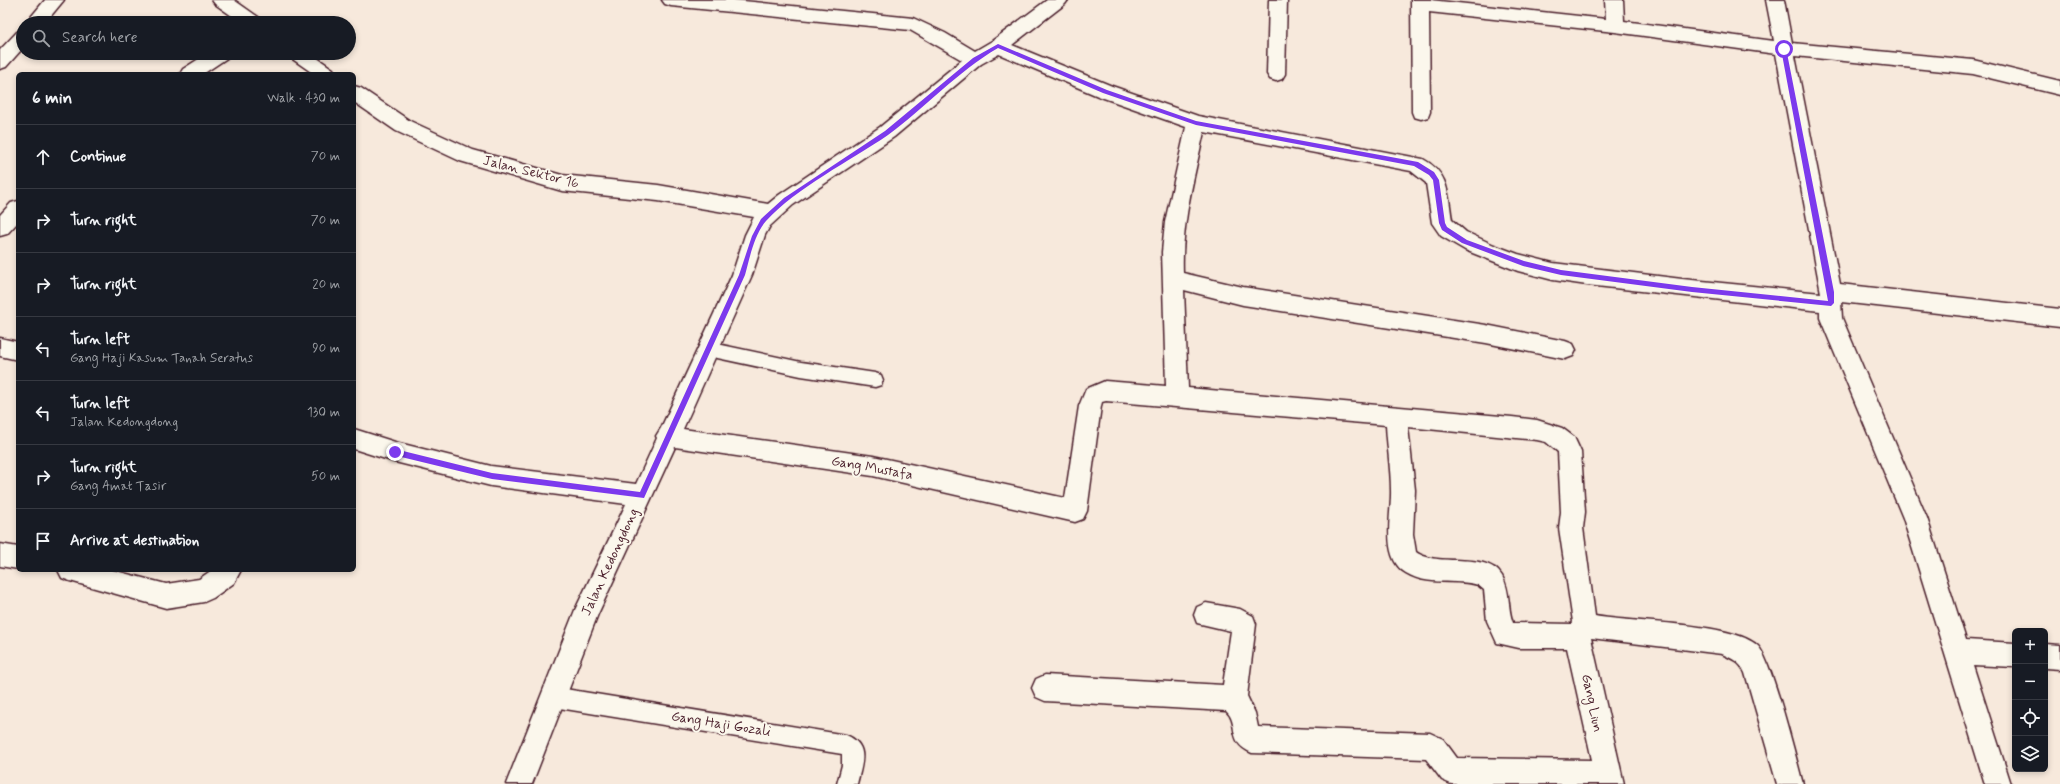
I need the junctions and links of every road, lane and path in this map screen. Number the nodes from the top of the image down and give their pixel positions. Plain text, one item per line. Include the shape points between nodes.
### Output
1 (55, 0) edge
2 (220, 0) edge
3 (671, 0) edge
4 (858, 0) edge
5 (1059, 0) edge
6 (1278, 0) edge
7 (1614, 0) edge
8 (1775, 0) edge
9 (1420, 3) edge
10 (750, 4) edge
11 (41, 16) edge
12 (244, 16) edge
13 (854, 18) junction
14 (1615, 26) junction
15 (16, 44) edge
16 (998, 46) junction
17 (1784, 49) junction
18 (975, 59) junction
19 (210, 60) edge
20 (307, 60) edge
21 (0, 62) edge
22 (192, 72) edge
23 (324, 72) edge
24 (1276, 74) dead end
25 (2060, 88) edge
26 (356, 94) edge
27 (1421, 112) dead end
28 (1196, 123) junction
29 (16, 211) edge
30 (771, 212) junction
31 (0, 228) edge
32 (1175, 279) junction
33 (1831, 298) junction
34 (2060, 318) edge
35 (0, 347) edge
36 (708, 349) junction
37 (1566, 350) dead end
38 (16, 351) edge
39 (875, 380) dead end
40 (1177, 397) junction
41 (1396, 416) junction
42 (667, 436) junction
43 (356, 440) edge
44 (642, 495) junction
45 (1075, 511) joint
46 (0, 555) edge
47 (16, 558) edge
48 (77, 572) edge
49 (227, 572) edge
50 (1206, 615) dead end
51 (1582, 630) junction
52 (1957, 652) junction
53 (2012, 655) edge
54 (2048, 656) edge
55 (2060, 657) edge
56 (1045, 688) dead end
57 (553, 697) junction
58 (1234, 700) junction
59 (1609, 778) edge
60 (519, 784) edge
61 (847, 784) edge
62 (1790, 784) edge
63 (1998, 784) edge

1 - 11 street
2 - 12 street
3 - 10 street
4 - 13 street
5 - 16 street, Jalan Kedongdong
6 - 24 street
7 - 14 street
8 - 17 street
9 - 14 street
9 - 27 street
10 - 13 street
13 - 18 street via 913,24
14 - 17 street
15 - 21 street
16 - 18 street, Jalan Kedongdong
16 - 28 street via 1098,89
17 - 25 street via 1973,67
17 - 33 street
18 - 30 street, Jalan Kedongdong via 887,132
19 - 22 street
20 - 23 street
26 - 30 street, Jalan Sektor 16 via 403,126 467,156 562,183 658,193
28 - 32 street via 1175,222 1172,252
28 - 33 street via 1416,164 1432,173 1436,180 1444,228 1464,242 1523,264 1569,274 1692,290
29 - 31 street
30 - 36 street, Jalan Kedongdong via 754,236 742,275
32 - 37 street via 1243,296 1479,333
32 - 40 street
33 - 34 street
33 - 52 street via 1831,318 1915,518
35 - 38 street
36 - 39 lane via 801,369
36 - 42 street, Jalan Kedongdong
40 - 41 street, Gang Liun
40 - 45 street, Gang Liun via 1105,392 1094,396 1090,406
41 - 51 street, Gang Liun via 1542,431 1559,437 1567,445 1570,452 1573,512 1571,528 1583,616
41 - 51 street via 1403,492 1402,542 1408,560 1419,568 1478,574 1489,578 1495,586 1501,627 1506,634 1519,636
42 - 44 street, Jalan Kedongdong
42 - 45 street, Gang Mustafa via 873,466
43 - 44 street via 492,476
44 - 57 street, Jalan Kedongdong via 587,610
46 - 47 street
48 - 49 street via 166,596 204,590
50 - 58 street via 1244,624
51 - 59 street, Gang Liun via 1592,704
51 - 62 street via 1596,628 1722,642 1744,651 1750,656 1757,670
52 - 53 street
52 - 63 street
54 - 55 street
56 - 58 street
57 - 60 street, Jalan Kedongdong
57 - 61 lane, Gang Haji Gozali via 846,745 852,750 852,765
58 - 59 street via 1239,704 1247,734 1252,740 1430,746 1448,769 1457,772

